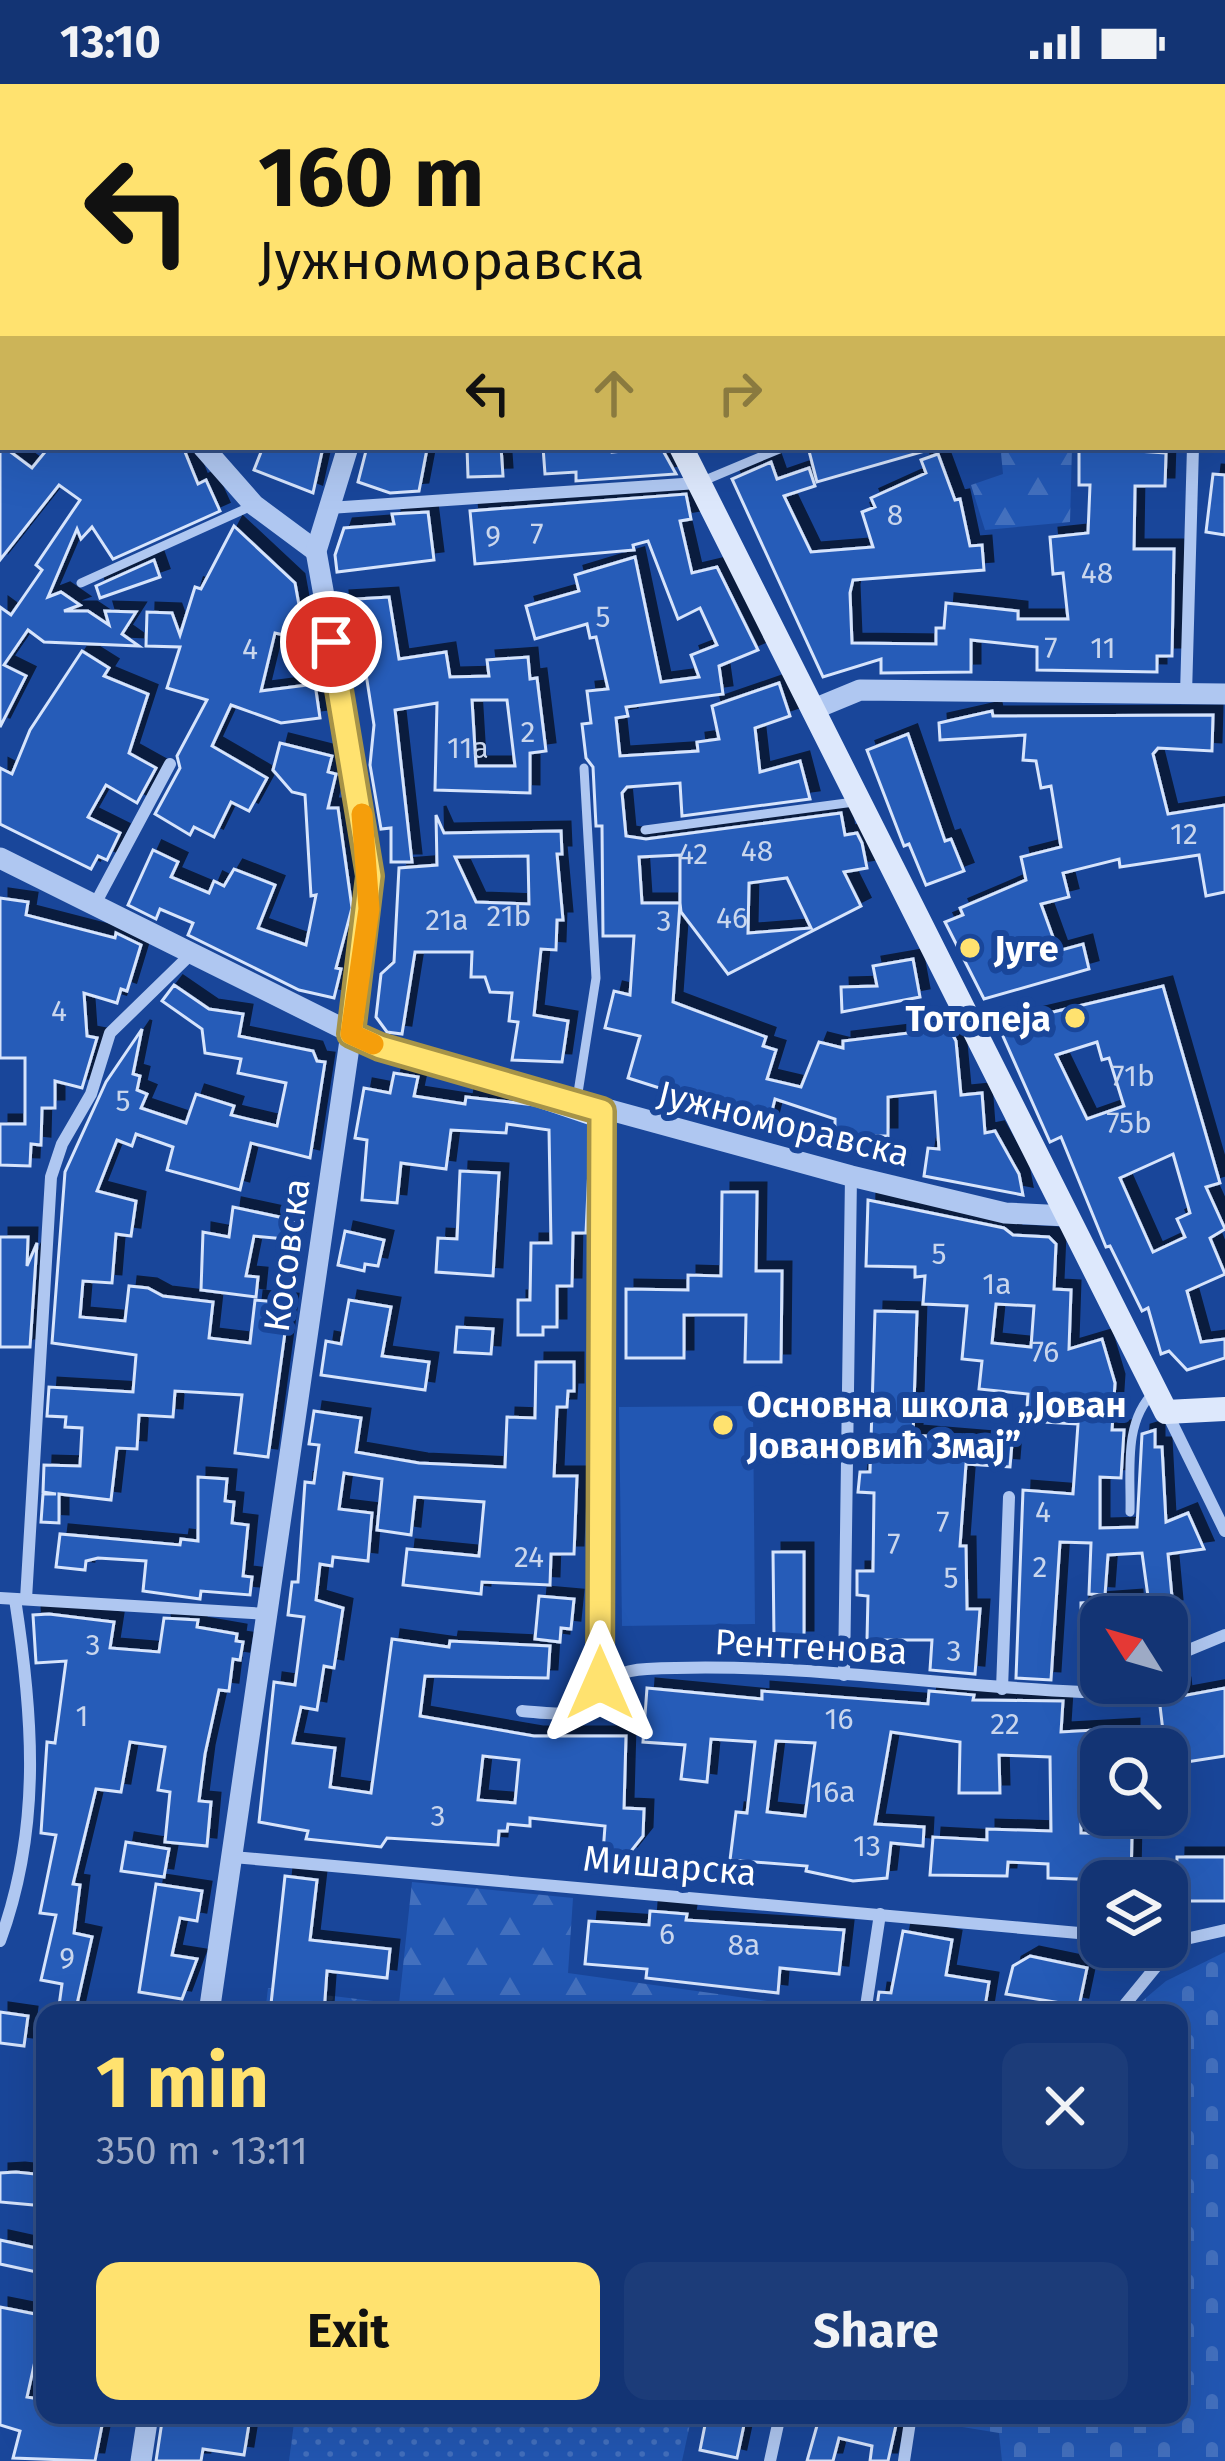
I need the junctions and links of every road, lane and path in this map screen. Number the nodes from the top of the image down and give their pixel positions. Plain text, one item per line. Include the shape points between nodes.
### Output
1 (205, 450) edge
2 (347, 450) edge
3 (682, 450) edge
4 (777, 450) edge
5 (1193, 450) edge
6 (698, 483) junction
7 (254, 505) junction
8 (328, 508) junction
9 (316, 551) junction
10 (81, 583) dead end
11 (1186, 694) junction
12 (1225, 694) edge
13 (814, 709) junction
14 (170, 764) dead end
15 (584, 768) dead end
16 (857, 802) junction
17 (645, 830) dead end
18 (0, 858) edge
19 (94, 906) junction
20 (189, 956) junction
21 (351, 1034) junction
22 (577, 1104) junction
23 (602, 1111) junction
24 (851, 1176) junction
25 (1066, 1216) junction
26 (1161, 1401) junction
27 (1225, 1409) edge
28 (1009, 1497) dead end
29 (1130, 1512) dead end
30 (1225, 1531) edge
31 (14, 1599) edge
32 (268, 1614) junction
33 (1225, 1635) edge
34 (1188, 1650) edge
35 (844, 1675) junction
36 (600, 1683) junction
37 (1002, 1689) junction
38 (1080, 1692) edge
39 (522, 1711) dead end
40 (233, 1857) junction
41 (880, 1914) junction
42 (1225, 1930) edge
43 (1080, 1933) edge
44 (1188, 1938) edge
45 (0, 1940) edge
46 (1152, 1968) edge
47 (210, 2004) edge
48 (866, 2004) edge
49 (1125, 2004) edge
50 (147, 2424) edge
51 (778, 2424) edge
52 (910, 2424) edge
53 (141, 2461) edge
54 (770, 2461) edge
55 (904, 2461) edge

1 - 7 street
2 - 8 street, Косовска
3 - 6 main road
4 - 6 lane
5 - 11 street
6 - 8 street
6 - 13 main road
7 - 9 street
7 - 10 lane
8 - 9 street, Косовска
9 - 21 street, Косовска via 370,876
11 - 12 street
11 - 13 street via 860,690
13 - 16 main road
14 - 19 street
15 - 22 lane via 596,978
16 - 17 lane
16 - 25 main road
18 - 19 street, Јужноморавска
19 - 20 street, Јужноморавска
20 - 21 street, Јужноморавска
20 - 31 street via 110,1033 51,1177
21 - 22 street, Јужноморавска
21 - 32 street, Косовска
22 - 23 street, Јужноморавска
23 - 24 street, Јужноморавска
23 - 36 street
24 - 25 street, Јужноморавска via 1005,1213
24 - 35 street
25 - 26 main road
26 - 27 main road
26 - 29 lane via 1138,1408
26 - 30 street
28 - 37 street
31 - 32 street
31 - 45 street via 32,1780
32 - 40 street, Косовска
33 - 34 street
35 - 36 street, Рентгенова via 643,1669
35 - 37 street, Рентгенова
36 - 39 street, Рентгенова via 579,1708
37 - 38 street, Рентгенова
40 - 41 street, Мишарска
40 - 47 street, Косовска
41 - 43 street, Мишарска
41 - 48 street
42 - 44 street
46 - 49 street
50 - 53 street
51 - 54 street
52 - 55 street

